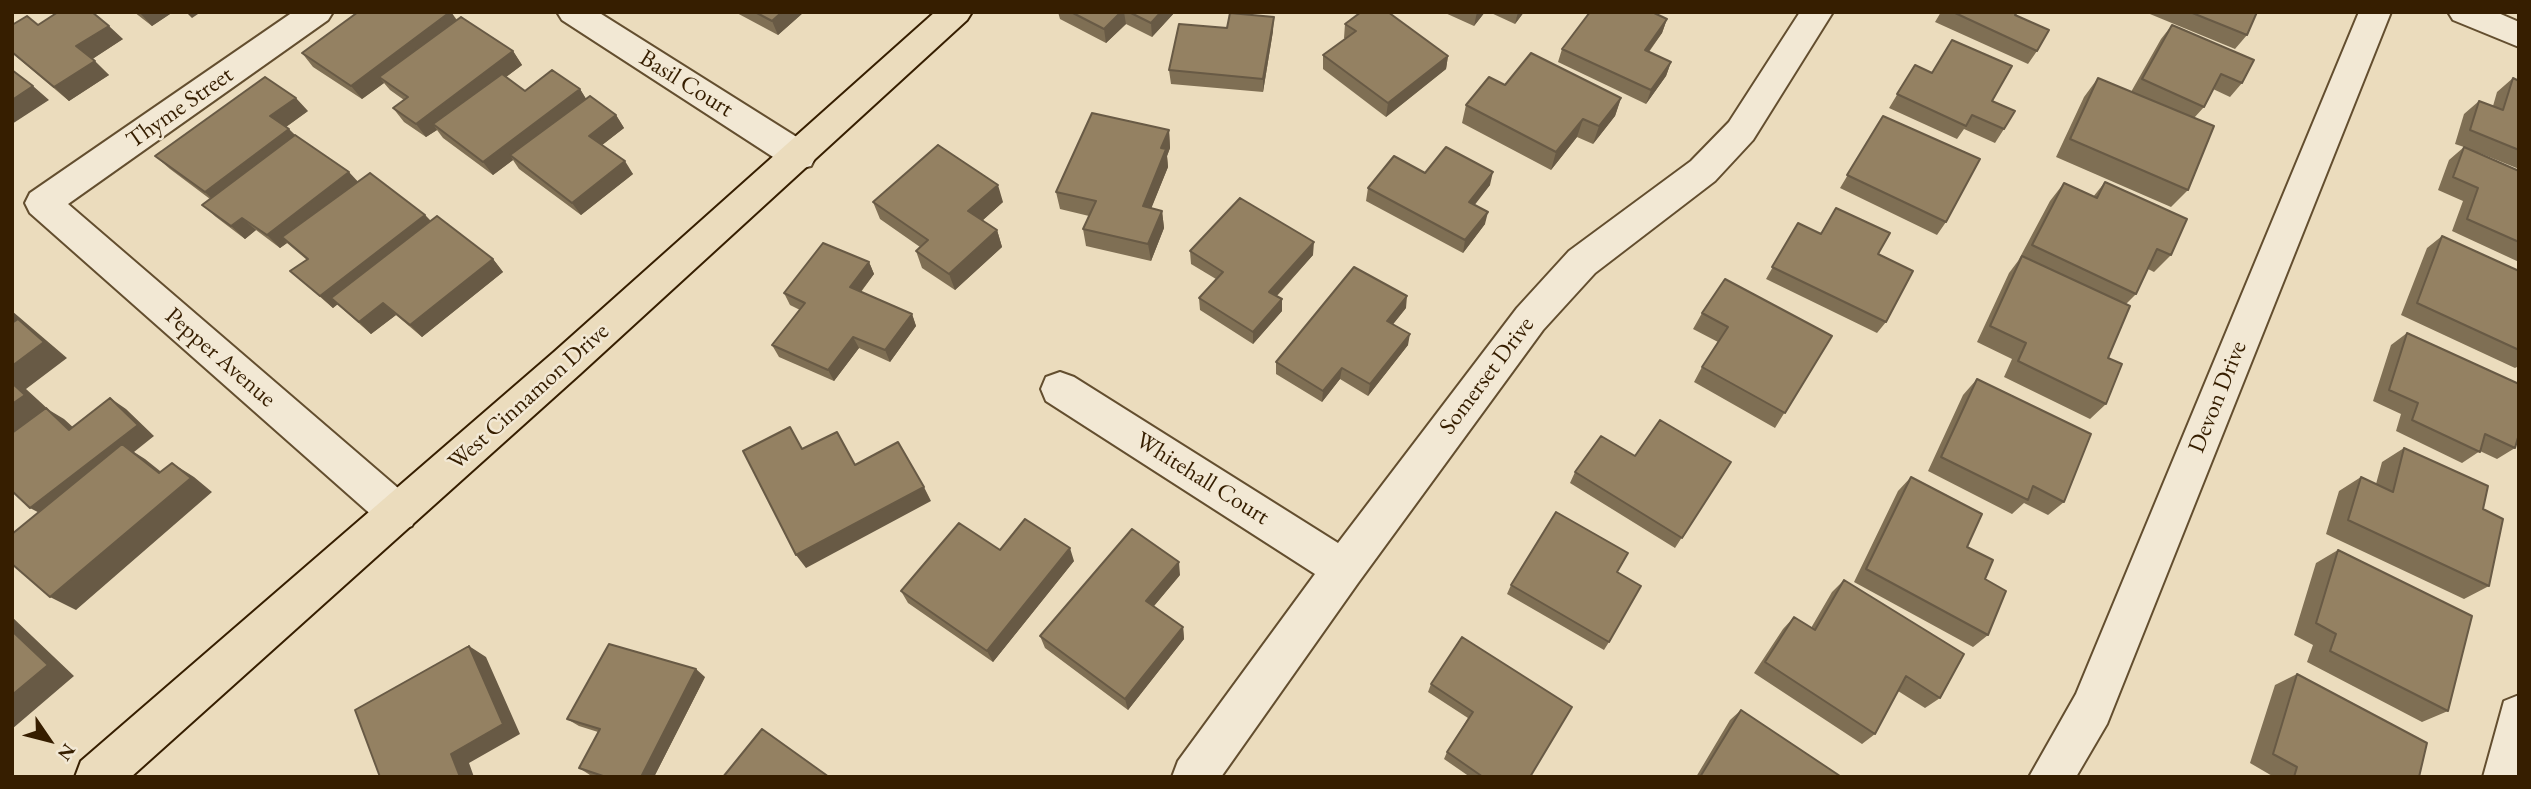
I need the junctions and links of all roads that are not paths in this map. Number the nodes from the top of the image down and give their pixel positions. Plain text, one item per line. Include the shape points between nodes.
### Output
1 (317, 12) edge
2 (572, 12) edge
3 (956, 12) edge
4 (1817, 12) edge
5 (2375, 12) edge
6 (2464, 12) edge
7 (2519, 35) edge
8 (799, 156) junction
9 (43, 203) joint
10 (1060, 389) dead end
11 (398, 513) junction
12 (1343, 569) junction
13 (2519, 716) edge
14 (97, 777) edge
15 (1194, 777) edge
16 (2051, 777) edge
17 (2505, 777) edge

1 - 9 street, Thyme Street
2 - 8 street, Basil Court
3 - 8 main road, West Cinnamon Drive
4 - 12 street, Somerset Drive via 1741,131 1703,171 1583,262 1555,289
5 - 16 street, Devon Drive via 2092,709
6 - 7 street
8 - 11 main road, West Cinnamon Drive
9 - 11 street, Pepper Avenue
10 - 12 street, Whitehall Court
11 - 14 main road, West Cinnamon Drive
12 - 15 street, Somerset Drive
13 - 17 street

